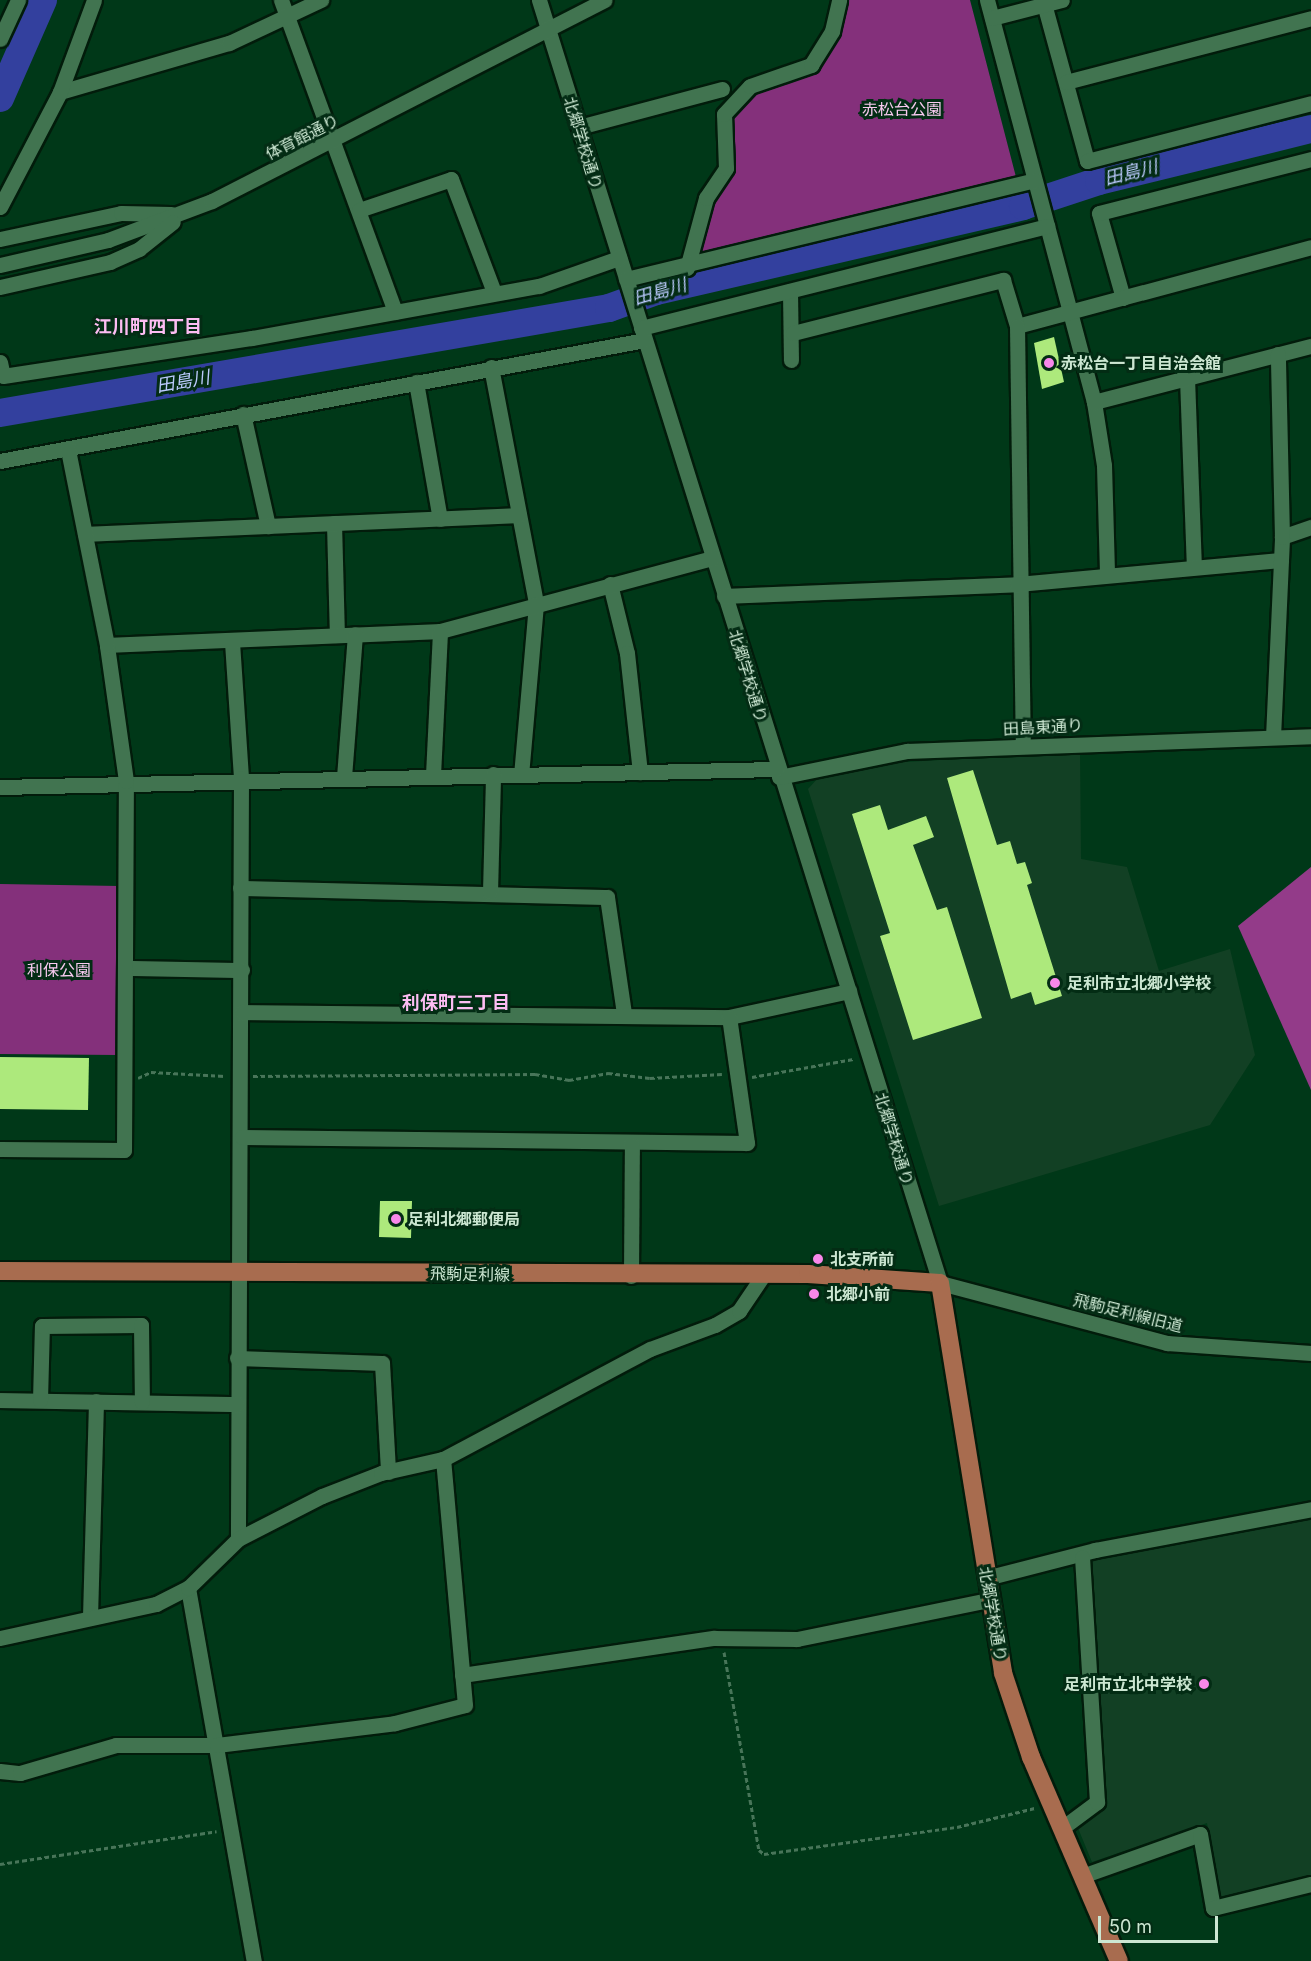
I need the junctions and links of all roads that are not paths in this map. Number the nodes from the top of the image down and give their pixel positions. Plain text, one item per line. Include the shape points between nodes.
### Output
1 (18, 0) edge
2 (94, 0) edge
3 (281, 0) edge
4 (321, 0) edge
5 (538, 0) edge
6 (604, 0) edge
7 (839, 0) edge
8 (987, 0) edge
9 (1062, 0) edge
10 (1044, 2) edge
11 (287, 17) junction
12 (992, 18) junction
13 (1311, 18) edge
14 (548, 28) junction
15 (0, 39) edge
16 (1066, 82) junction
17 (722, 89) dead end
18 (60, 92) junction
19 (1311, 104) edge
20 (579, 127) junction
21 (334, 141) junction
22 (1311, 159) edge
23 (1035, 183) junction
24 (0, 207) edge
25 (359, 210) junction
26 (185, 213) junction
27 (1047, 222) junction
28 (0, 239) edge
29 (1311, 247) edge
30 (619, 258) junction
31 (0, 265) edge
32 (687, 268) junction
33 (627, 282) junction
34 (0, 287) edge
35 (790, 291) junction
36 (494, 292) junction
37 (1123, 298) junction
38 (395, 312) junction
39 (1070, 312) junction
40 (1017, 326) junction
41 (642, 330) junction
42 (793, 333) junction
43 (1311, 346) edge
44 (1278, 354) junction
45 (792, 360) dead end
46 (0, 362) edge
47 (491, 367) junction
48 (1187, 378) junction
49 (416, 382) junction
50 (1094, 402) junction
51 (243, 414) junction
52 (68, 449) junction
53 (0, 461) edge
54 (519, 515) junction
55 (440, 519) junction
56 (334, 523) junction
57 (268, 526) junction
58 (1311, 527) edge
59 (85, 534) junction
60 (1282, 537) junction
61 (712, 558) junction
62 (1281, 560) junction
63 (1194, 567) junction
64 (1107, 575) junction
65 (610, 584) junction
66 (1017, 584) junction
67 (724, 596) junction
68 (536, 604) junction
69 (440, 631) junction
70 (356, 634) junction
71 (337, 635) junction
72 (232, 642) junction
73 (107, 645) junction
74 (1311, 736) edge
75 (1273, 737) junction
76 (1023, 745) junction
77 (640, 772) junction
78 (778, 773) junction
79 (493, 774) junction
80 (521, 774) junction
81 (433, 775) junction
82 (344, 777) junction
83 (241, 778) junction
84 (126, 781) junction
85 (0, 787) edge
86 (240, 888) junction
87 (490, 892) junction
88 (127, 968) junction
89 (242, 970) junction
90 (849, 991) junction
91 (242, 1012) junction
92 (624, 1014) junction
93 (729, 1017) junction
94 (242, 1137) junction
95 (632, 1145) junction
96 (0, 1149) edge
97 (0, 1271) edge
98 (239, 1272) junction
99 (764, 1275) junction
100 (631, 1276) junction
101 (940, 1283) junction
102 (1311, 1353) edge
103 (237, 1358) junction
104 (0, 1400) edge
105 (40, 1400) junction
106 (96, 1401) junction
107 (142, 1402) junction
108 (237, 1404) junction
109 (443, 1459) junction
110 (388, 1472) junction
111 (1311, 1509) edge
112 (238, 1539) junction
113 (1082, 1557) junction
114 (986, 1578) junction
115 (188, 1588) junction
116 (989, 1600) junction
117 (90, 1617) junction
118 (0, 1638) edge
119 (462, 1676) junction
120 (217, 1745) junction
121 (0, 1771) edge
122 (1062, 1828) junction
123 (1082, 1876) junction
124 (1311, 1884) edge
125 (254, 1961) edge
126 (1119, 1961) edge

1 - 15 street
2 - 18 street
3 - 11 street
4 - 11 street
5 - 14 street, 北郷学校通り
6 - 14 street, 体育館通り
7 - 32 street via 832,31 811,65 750,86 724,114 726,168 703,206
8 - 12 street
9 - 10 street
10 - 12 street
10 - 16 street
11 - 18 street via 229,43
11 - 21 street
12 - 23 street
13 - 16 street
14 - 20 street, 北郷学校通り
14 - 21 street, 体育館通り
16 - 19 street via 1087,161
17 - 20 street
18 - 24 street
20 - 30 street, 北郷学校通り
21 - 25 street
21 - 26 street, 体育館通り
22 - 37 street via 1099,213
23 - 27 street
23 - 32 street
25 - 36 street via 451,179
25 - 38 street
26 - 28 street via 121,213
26 - 31 street, 体育館通り via 76,249
26 - 34 street via 139,249 110,261
27 - 35 street
27 - 39 street
29 - 37 street
30 - 33 street, 北郷学校通り
30 - 36 street via 539,286
32 - 33 street
33 - 41 street, 北郷学校通り
35 - 41 street
35 - 42 street
36 - 38 street
37 - 39 street
38 - 46 street via 3,376
39 - 40 street
39 - 50 street
40 - 42 street via 1003,280
40 - 66 street
41 - 47 street
41 - 61 street, 北郷学校通り
42 - 45 street
43 - 44 street
44 - 48 street
44 - 60 street
47 - 49 street
47 - 54 street
48 - 50 street
48 - 63 street
49 - 51 street
49 - 55 street
50 - 64 street via 1104,465
51 - 52 street
51 - 57 street
52 - 53 street
52 - 59 street
54 - 55 street
54 - 68 street
55 - 56 street
56 - 57 street
56 - 71 street
57 - 59 street
58 - 60 street
59 - 73 street
60 - 62 street
61 - 65 street
61 - 67 street, 北郷学校通り
62 - 63 street
62 - 75 street
63 - 64 street
64 - 66 street
65 - 68 street
65 - 77 street via 627,653
66 - 67 street
66 - 76 street
67 - 78 street, 北郷学校通り
68 - 69 street
68 - 80 street
69 - 70 street
69 - 81 street
70 - 71 street
70 - 82 street
71 - 72 street
72 - 73 street
72 - 83 street
73 - 84 street
74 - 75 street, 田島東通り
75 - 76 street, 田島東通り
76 - 78 street, 田島東通り via 907,751
77 - 78 street, 田島東通り
77 - 80 street, 田島東通り
78 - 90 street, 北郷学校通り
79 - 80 street, 田島東通り
79 - 81 street, 田島東通り
79 - 87 street
81 - 82 street, 田島東通り
82 - 83 street, 田島東通り
83 - 84 street, 田島東通り
83 - 86 street
84 - 85 street, 田島東通り
84 - 88 street
86 - 87 street
86 - 89 street
87 - 92 street via 607,897
88 - 89 street
88 - 96 street via 124,1150
89 - 91 street
90 - 93 street
90 - 101 street, 北郷学校通り
91 - 92 street
91 - 94 street
92 - 93 street
93 - 95 street via 734,1074 747,1143
94 - 95 street
94 - 98 street
95 - 100 street
97 - 98 main road, 飛駒足利線
98 - 100 main road, 飛駒足利線
98 - 103 street
99 - 100 main road, 飛駒足利線
99 - 101 main road, 飛駒足利線
99 - 109 street via 739,1311 650,1349
101 - 102 street, 飛駒足利線旧道 via 1167,1343
101 - 114 main road, 北郷学校通り
103 - 108 street
103 - 110 street via 382,1363
104 - 105 street
105 - 106 street
105 - 107 street via 42,1326 141,1325
106 - 107 street
106 - 117 street
107 - 108 street
108 - 112 street
109 - 110 street
109 - 119 street
110 - 112 street via 322,1496
111 - 113 street via 1095,1550
112 - 115 street
113 - 114 street
113 - 122 street via 1097,1802
114 - 116 main road, 北郷学校通り
115 - 117 street via 156,1604
115 - 120 street
116 - 119 street via 797,1639 722,1638
116 - 122 main road, 北郷学校通り via 1011,1701
117 - 118 street
119 - 120 street via 465,1705 395,1723
120 - 121 street via 116,1745 20,1773
120 - 125 street
122 - 123 main road, 北郷学校通り
123 - 124 street via 1200,1834 1213,1908
123 - 126 main road, 北郷学校通り

